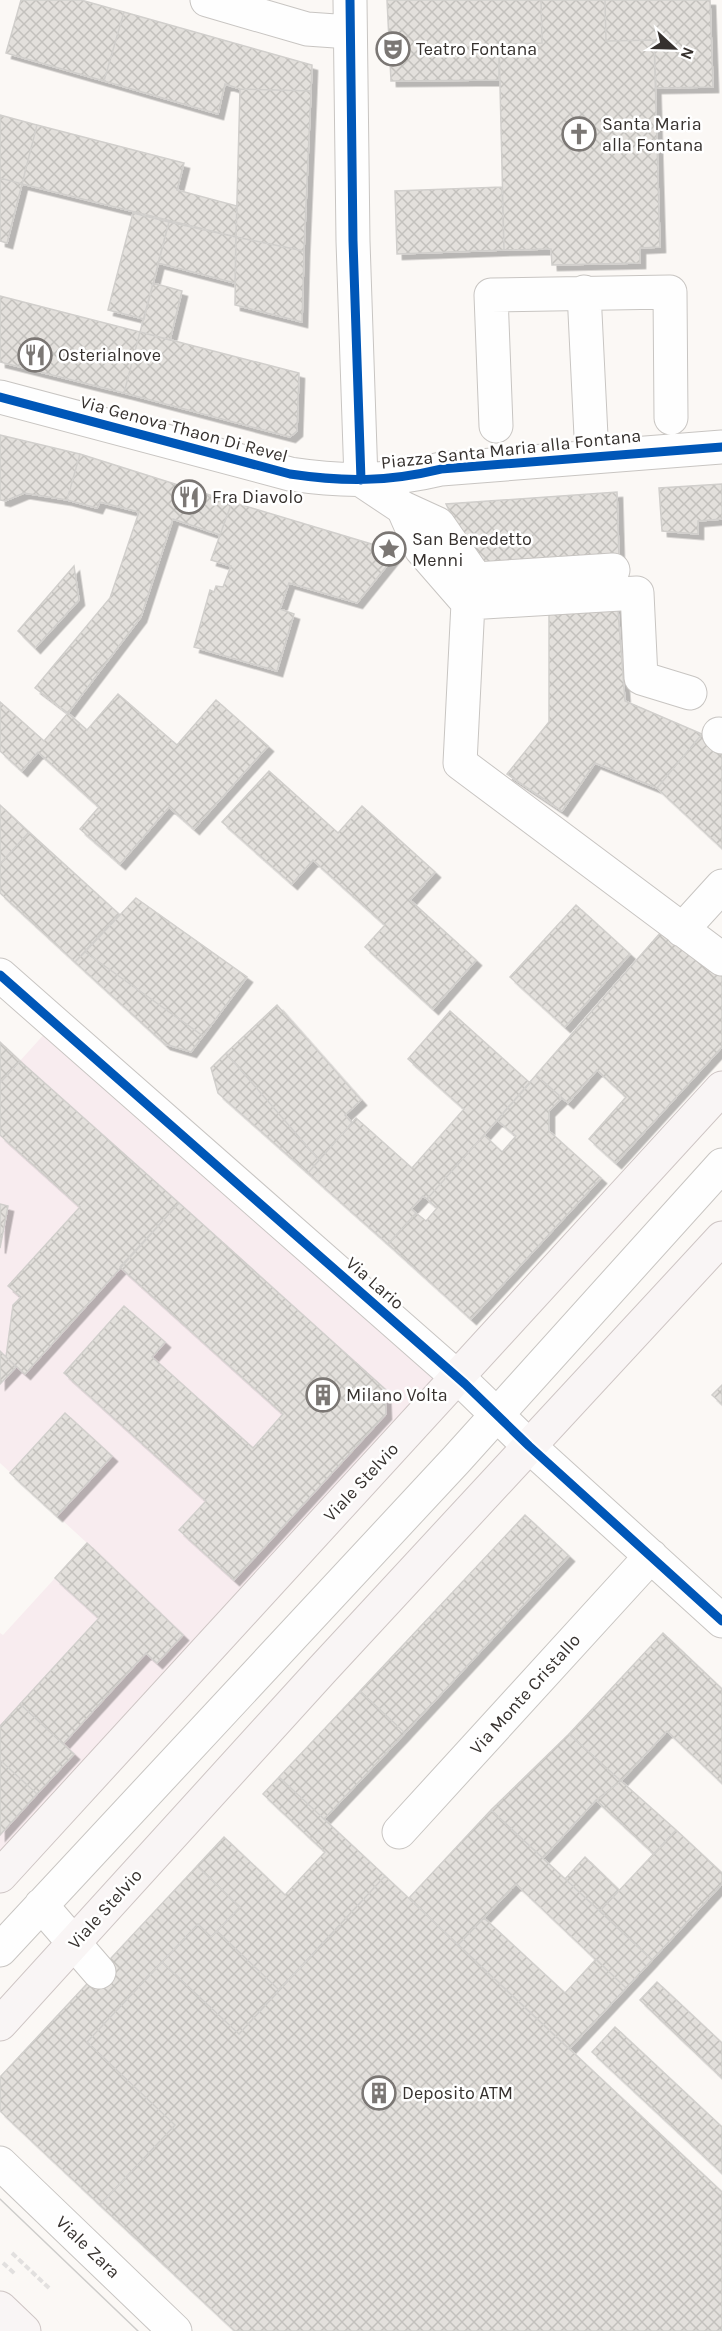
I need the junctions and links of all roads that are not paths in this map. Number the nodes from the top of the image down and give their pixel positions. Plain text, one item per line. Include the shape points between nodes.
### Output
1 (207, 0) edge
2 (350, 16) edge
3 (584, 292) junction
4 (0, 397) edge
5 (671, 418) dead end
6 (496, 426) dead end
7 (722, 447) edge
8 (592, 457) junction
9 (361, 480) junction
10 (403, 508) junction
11 (613, 570) dead end
12 (468, 603) junction
13 (690, 693) dead end
14 (722, 886) edge
15 (682, 930) junction
16 (722, 959) edge
17 (0, 975) edge
18 (722, 1088) edge
19 (722, 1165) edge
20 (722, 1238) edge
21 (458, 1377) junction
22 (497, 1415) junction
23 (529, 1446) junction
24 (651, 1556) junction
25 (722, 1621) edge
26 (399, 1832) dead end
27 (0, 1876) edge
28 (41, 1905) junction
29 (74, 1943) junction
30 (0, 1950) edge
31 (99, 1972) dead end
32 (0, 2024) edge
33 (0, 2163) edge
34 (0, 2308) edge
35 (24, 2331) edge
36 (176, 2331) edge

1 - 2 street via 307,29
2 - 9 street, Piazza Santa Maria alla Fontana
3 - 5 street via 670,292
3 - 6 street via 491,295
3 - 8 street
4 - 9 street, Via Genova Thaon Di Revel via 290,474
7 - 8 street, Piazza Santa Maria alla Fontana
8 - 9 street, Piazza Santa Maria alla Fontana via 441,469 405,478
9 - 10 street
10 - 11 street via 438,524 476,579
10 - 12 street via 421,549
12 - 13 street via 637,593 641,678
12 - 15 street via 460,763
14 - 15 street
15 - 16 street
17 - 21 street, Via Lario
18 - 21 main road, Viale Stelvio
19 - 22 street
20 - 23 main road, Viale Stelvio
21 - 22 street, Via Lario
21 - 27 main road, Viale Stelvio
22 - 23 street, Via Lario
22 - 28 street
23 - 24 street, Via Lario
23 - 29 main road, Viale Stelvio
24 - 25 street, Via Lario
24 - 26 street, Via Monte Cristallo
28 - 29 street
28 - 30 street
29 - 31 street
29 - 32 main road, Viale Stelvio
33 - 36 street, Viale Zara
34 - 35 main road

